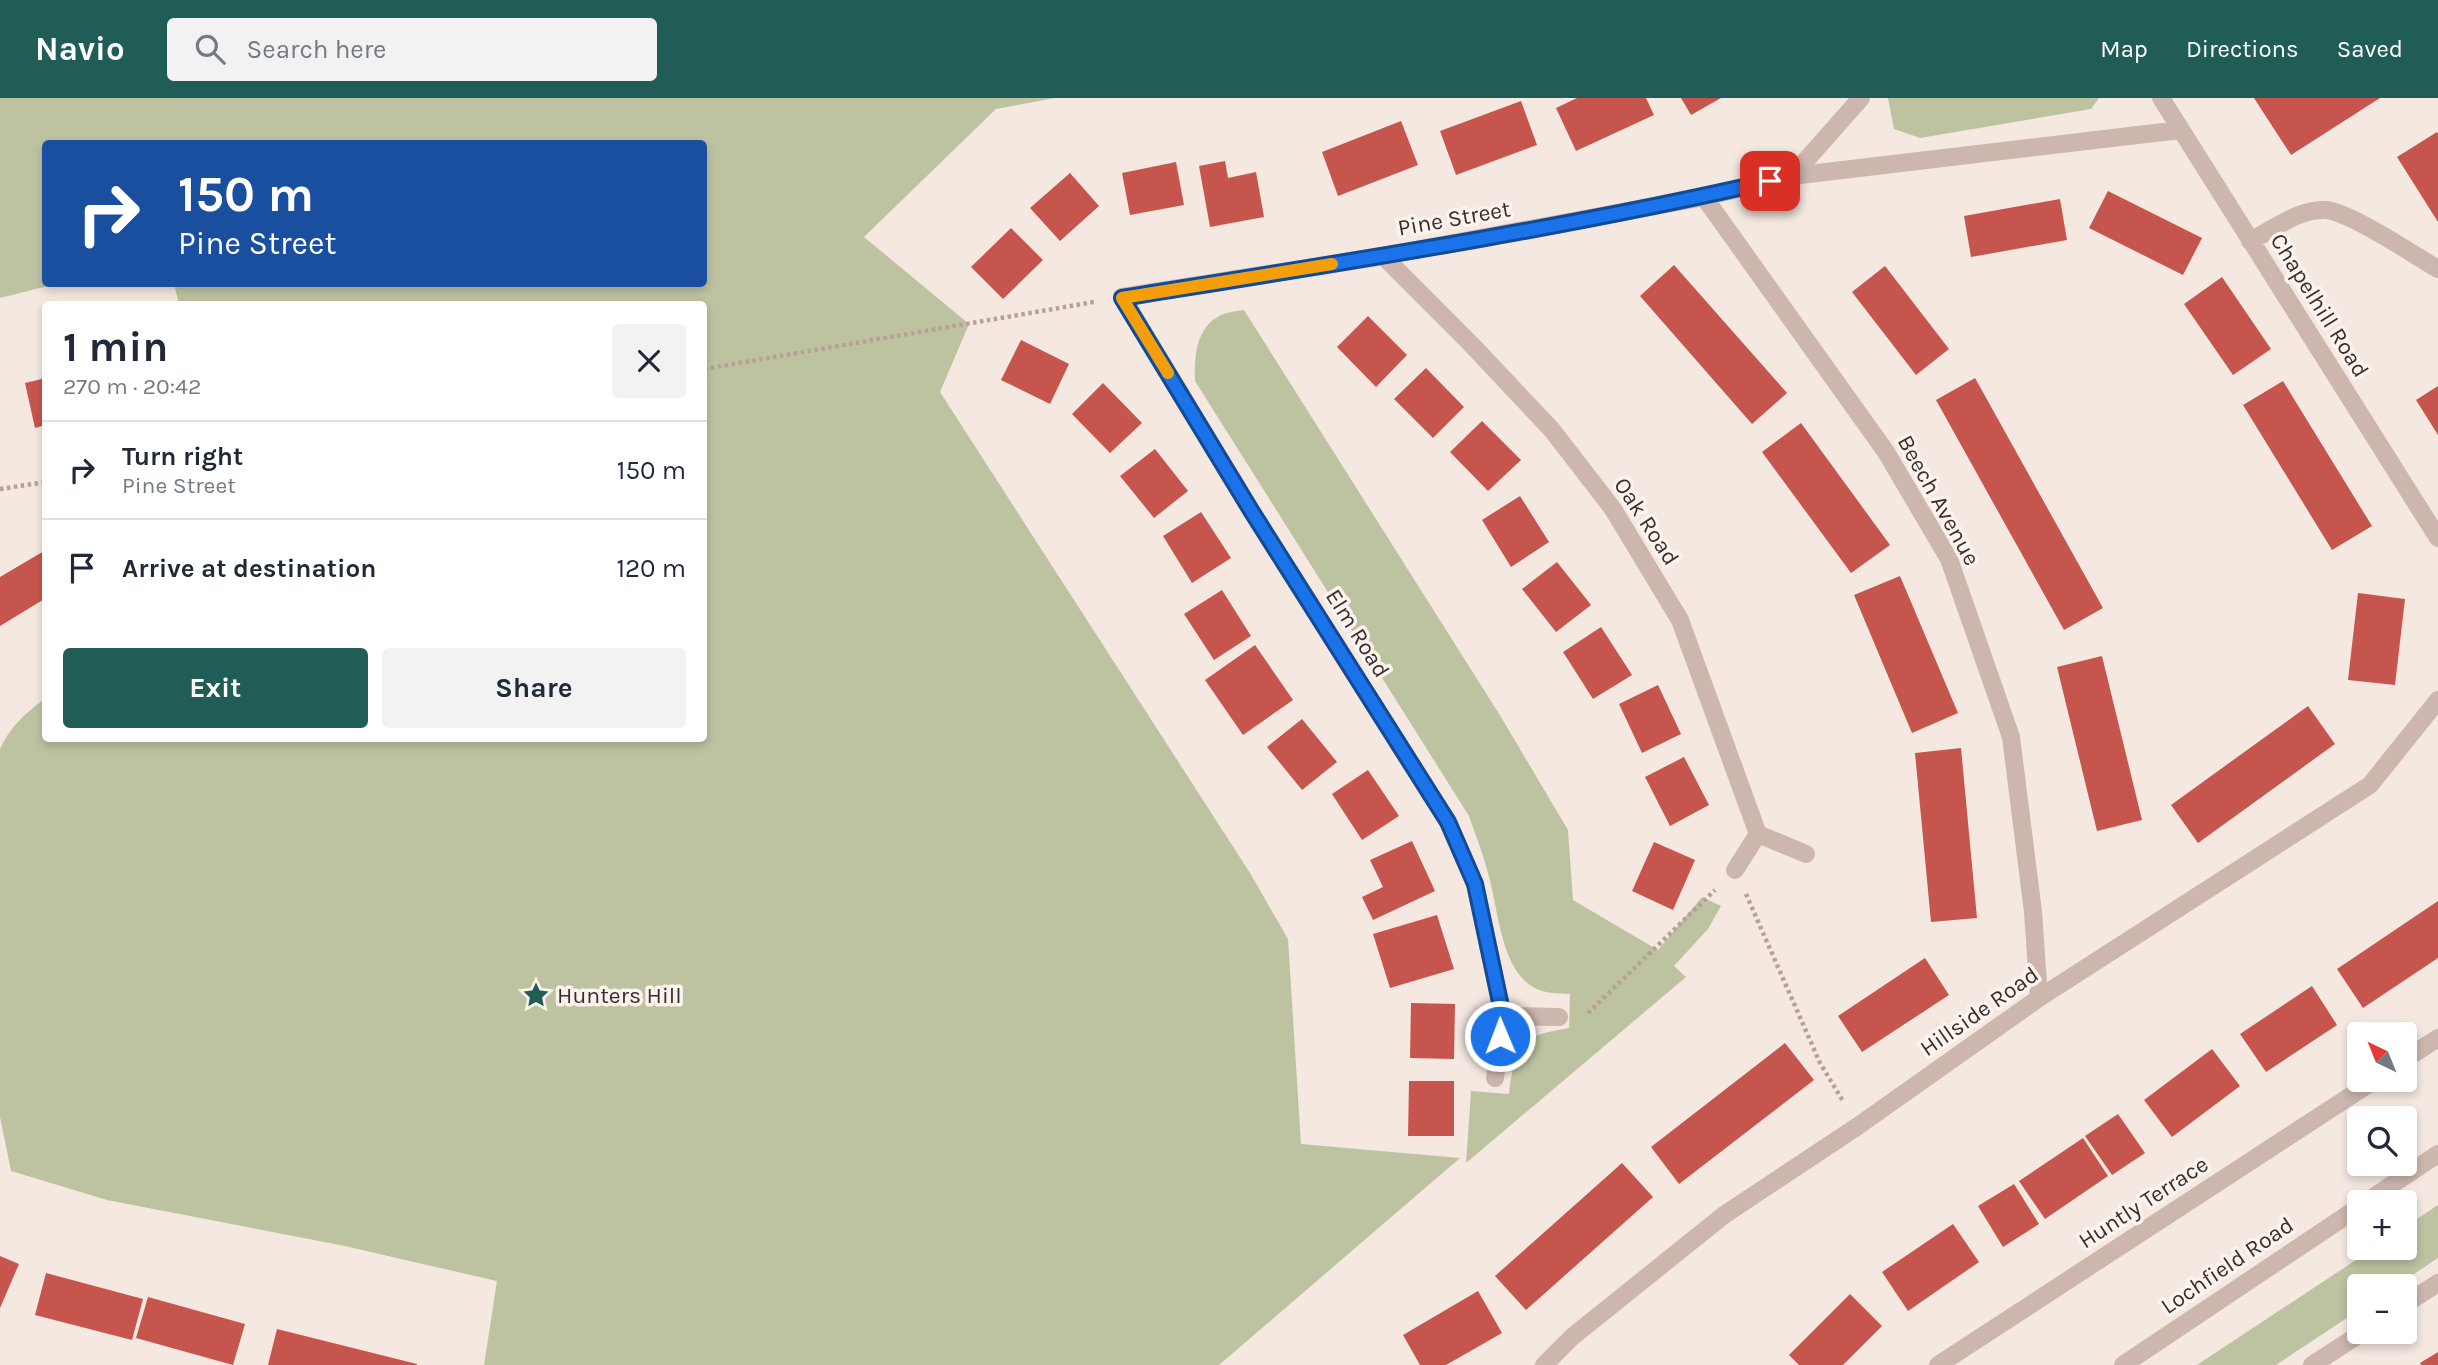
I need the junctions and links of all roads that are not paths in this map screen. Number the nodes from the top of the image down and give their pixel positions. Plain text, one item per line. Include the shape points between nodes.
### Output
1 (1861, 98) edge
2 (2161, 98) edge
3 (2180, 130) junction
4 (1792, 176) junction
5 (1704, 197) junction
6 (2250, 241) junction
7 (1383, 256) junction
8 (2438, 269) edge
9 (1122, 298) joint
10 (2438, 538) edge
11 (2438, 700) edge
12 (1758, 834) junction
13 (1806, 853) dead end
14 (1735, 870) road end
15 (2039, 998) junction
16 (1503, 1016) junction
17 (1559, 1017) road end
18 (2438, 1038) edge
19 (2417, 1052) edge
20 (1495, 1078) dead end
21 (2357, 1092) edge
22 (2438, 1154) edge
23 (2384, 1190) edge
24 (2347, 1215) edge
25 (2438, 1283) edge
26 (2417, 1297) edge
27 (2347, 1342) edge
28 (1544, 1365) edge
29 (1938, 1365) edge
30 (2123, 1365) edge
31 (2312, 1365) edge

1 - 4 street
2 - 3 street, Chapelhill Road
3 - 4 street, Pine Street
3 - 6 street, Chapelhill Road
4 - 5 street, Pine Street
5 - 7 street, Pine Street
5 - 15 street, Beech Avenue via 1886,452 1949,559 2011,737
6 - 8 street via 2302,214 2326,210
6 - 10 street, Chapelhill Road
7 - 9 street, Pine Street
7 - 12 street, Oak Road via 1552,430 1613,509 1680,620
9 - 16 street, Elm Road via 1448,822 1475,884
11 - 15 street, Hillside Road via 2370,785
12 - 13 street
12 - 14 street
15 - 28 street, Hillside Road via 1724,1215 1572,1337
16 - 17 street
16 - 20 street, Elm Road
18 - 19 street
21 - 29 street, Huntly Terrace
22 - 23 street
24 - 30 street, Lochfield Road
25 - 26 street
27 - 31 street

